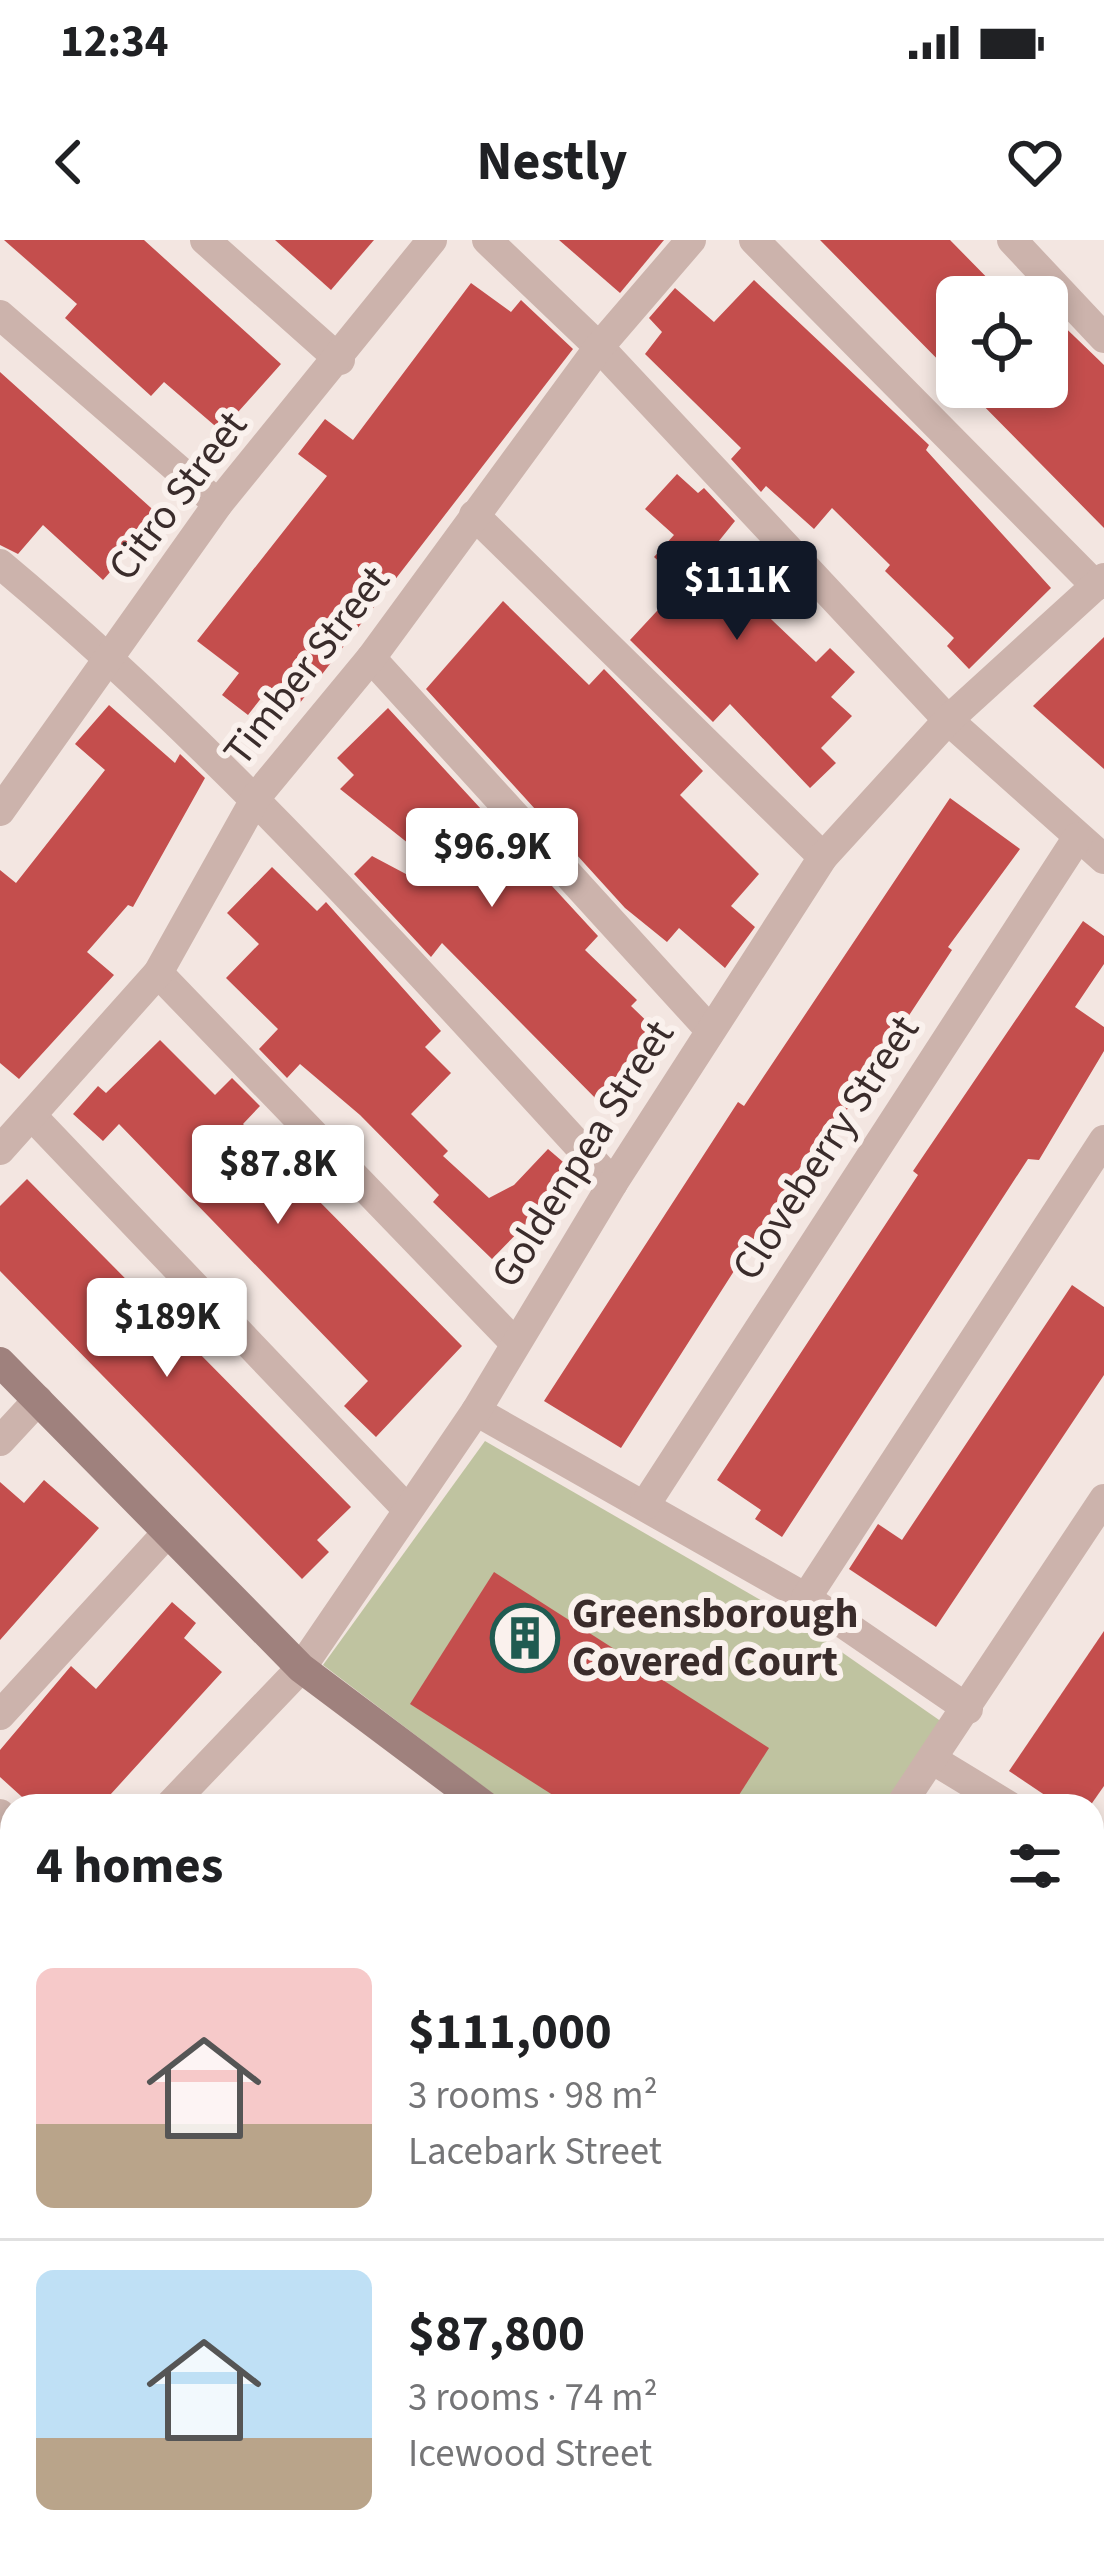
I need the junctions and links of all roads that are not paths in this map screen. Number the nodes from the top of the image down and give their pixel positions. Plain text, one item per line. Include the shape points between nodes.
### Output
1 (206, 240) edge
2 (432, 240) edge
3 (487, 240) edge
4 (754, 240) edge
5 (1012, 240) edge
6 (684, 242) edge
7 (0, 315) edge
8 (1104, 338) edge
9 (599, 346) junction
10 (340, 360) junction
11 (218, 504) junction
12 (474, 515) junction
13 (0, 564) edge
14 (1100, 582) edge
15 (110, 656) junction
16 (370, 658) junction
17 (948, 720) junction
18 (257, 796) junction
19 (0, 812) edge
20 (1078, 837) junction
21 (823, 857) junction
22 (1104, 859) edge
23 (158, 973) junction
24 (709, 1030) junction
25 (32, 1117) junction
26 (1104, 1140) edge
27 (0, 1150) edge
28 (613, 1183) junction
29 (515, 1343) junction
30 (0, 1362) edge
31 (38, 1400) junction
32 (476, 1411) junction
33 (0, 1441) edge
34 (1104, 1499) edge
35 (646, 1505) junction
36 (407, 1509) junction
37 (166, 1533) junction
38 (806, 1598) junction
39 (301, 1668) junction
40 (968, 1709) junction
41 (0, 1715) edge
42 (935, 1761) junction
43 (180, 1794) edge
44 (469, 1794) edge
45 (909, 1794) edge
46 (990, 1794) edge

1 - 10 street
2 - 10 street, Citro Street
3 - 9 street
4 - 14 street
5 - 8 street
6 - 9 street, Timber Street
7 - 11 street
9 - 12 street, Timber Street
9 - 17 street
10 - 11 street, Citro Street
11 - 15 street, Citro Street
12 - 16 street, Timber Street
12 - 21 street
13 - 15 street
14 - 17 street, Goldenpea Street
15 - 18 street
15 - 19 street, Citro Street
16 - 18 street, Timber Street
16 - 24 street
17 - 20 street
17 - 21 street, Goldenpea Street
18 - 23 street, Timber Street
18 - 28 street
20 - 22 street
20 - 35 street, Cloveberry Street
21 - 24 street, Goldenpea Street
23 - 25 street, Timber Street
23 - 29 street
24 - 28 street, Goldenpea Street
25 - 27 street, Timber Street
25 - 36 street
26 - 38 street
28 - 29 street, Goldenpea Street
29 - 32 street, Goldenpea Street
30 - 31 street
31 - 33 street
31 - 37 street
32 - 35 street
32 - 36 street, Goldenpea Street
34 - 40 street
35 - 38 street
36 - 39 street, Goldenpea Street
37 - 39 street
37 - 41 street
38 - 40 street
39 - 43 street, Goldenpea Street
39 - 44 street
40 - 42 street
42 - 45 street
42 - 46 street

